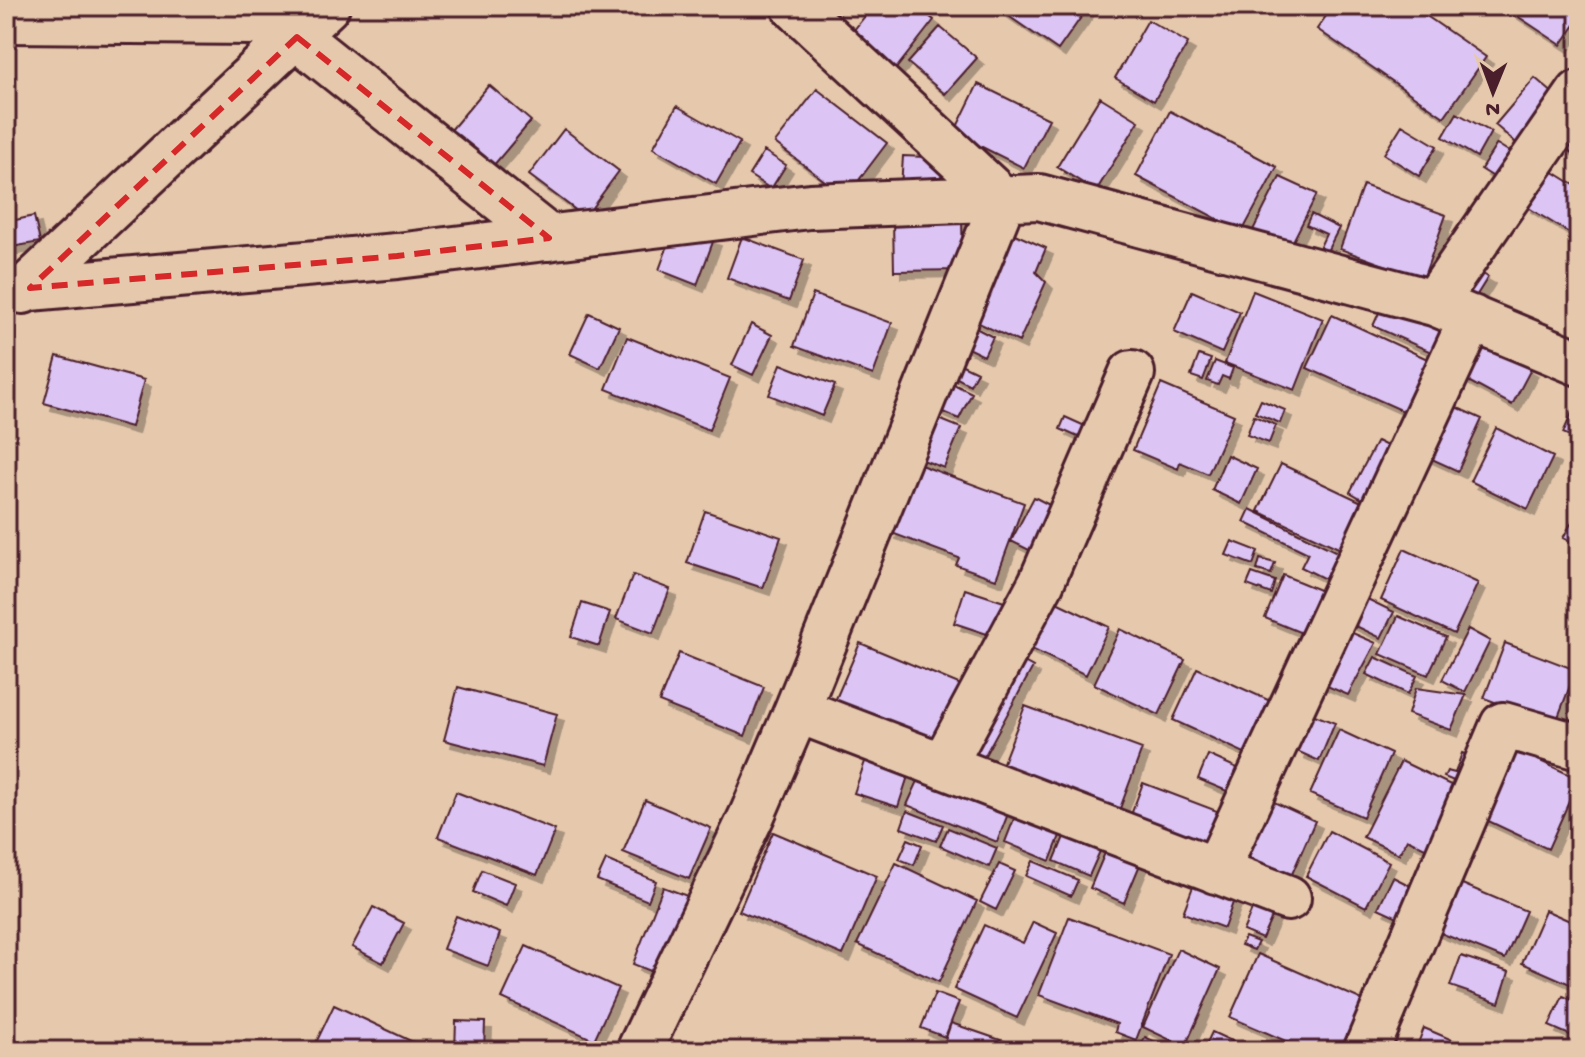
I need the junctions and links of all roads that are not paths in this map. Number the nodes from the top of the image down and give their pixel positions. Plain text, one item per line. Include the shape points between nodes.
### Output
1 (327, 6) edge
2 (794, 6) edge
3 (6, 20) edge
4 (297, 37) junction
5 (1579, 93) edge
6 (1003, 200) junction
7 (549, 238) junction
8 (18, 294) edge
9 (1453, 310) junction
10 (1579, 363) edge
11 (1132, 373) dead end
12 (797, 710) junction
13 (1579, 747) edge
14 (943, 766) junction
15 (1216, 871) junction
16 (1288, 898) dead end
17 (638, 1051) edge
18 (1366, 1051) edge

1 - 4 street
2 - 6 street
3 - 4 street via 256,22
4 - 7 street
4 - 8 street
5 - 9 street
6 - 7 street via 810,206
6 - 9 street via 1039,197
6 - 12 street
7 - 8 street
9 - 10 street
9 - 15 street
11 - 14 street via 1041,583
12 - 14 street
12 - 17 street
13 - 18 street via 1503,725
14 - 15 street
15 - 16 street

